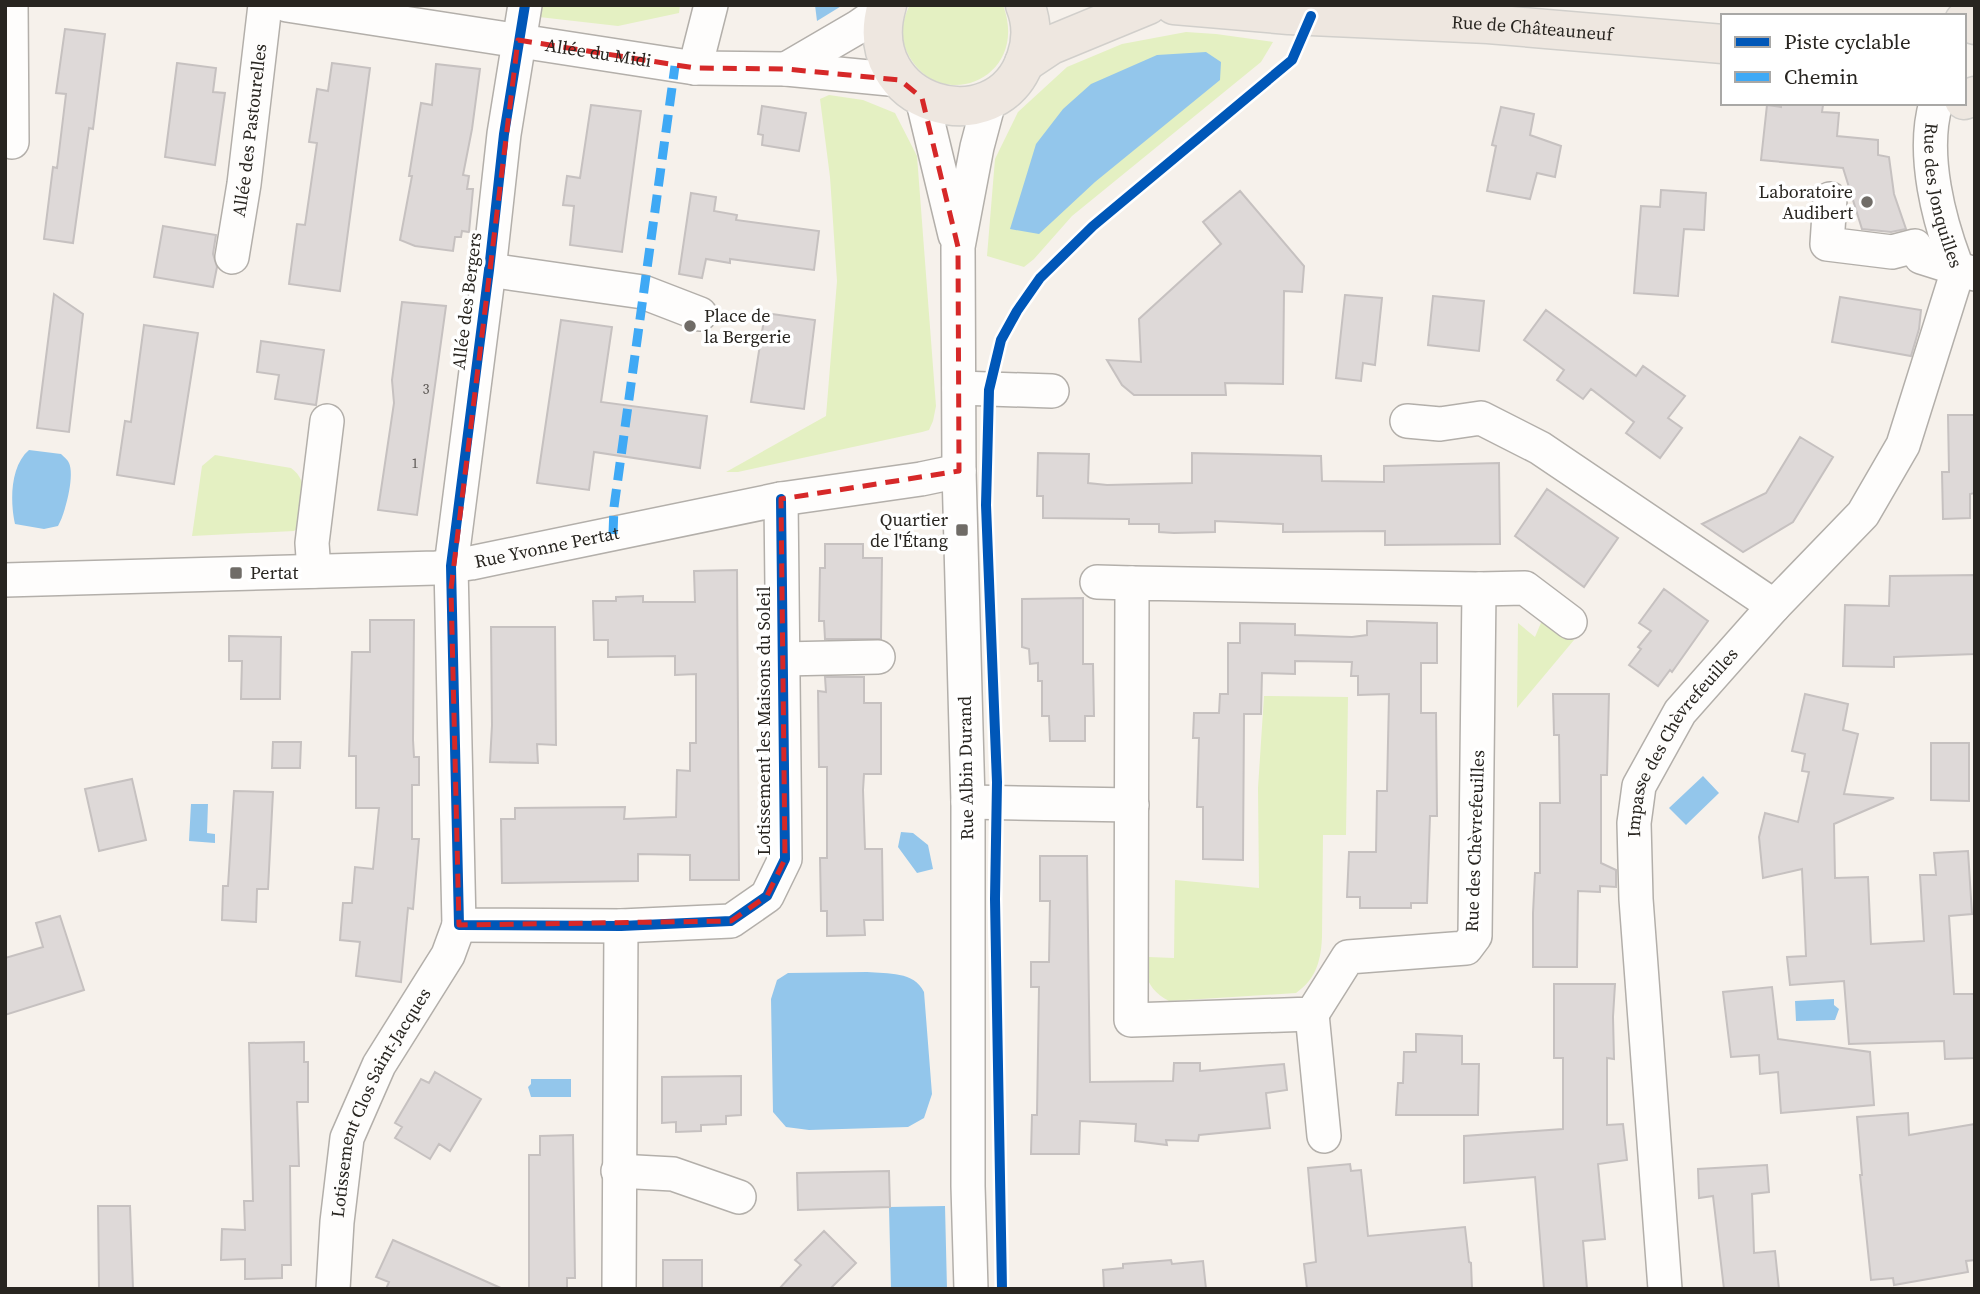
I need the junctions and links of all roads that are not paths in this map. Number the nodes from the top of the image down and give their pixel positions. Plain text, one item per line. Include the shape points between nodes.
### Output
1 (11, 5) edge
2 (265, 5) edge
3 (288, 5) edge
4 (525, 5) edge
5 (711, 5) edge
6 (1025, 5) edge
7 (1148, 5) edge
8 (1174, 5) edge
9 (887, 6) edge
10 (518, 40) junction
11 (1721, 44) edge
12 (1024, 63) junction
13 (695, 68) junction
14 (786, 69) junction
15 (911, 89) junction
16 (990, 98) junction
17 (1936, 105) edge
18 (12, 142) dead end
19 (1830, 199) dead end
20 (958, 247) junction
21 (233, 257) dead end
22 (489, 270) junction
23 (1966, 272) edge
24 (700, 314) dead end
25 (959, 388) junction
26 (1052, 391) dead end
27 (327, 421) dead end
28 (1407, 421) dead end
29 (959, 471) junction
30 (781, 499) junction
31 (451, 566) junction
32 (314, 571) junction
33 (5, 580) edge
34 (1097, 582) dead end
35 (1132, 583) junction
36 (1479, 589) junction
37 (1774, 606) junction
38 (1570, 622) dead end
39 (878, 657) dead end
40 (782, 659) junction
41 (968, 802) junction
42 (1132, 805) junction
43 (459, 925) junction
44 (621, 926) junction
45 (1312, 1014) junction
46 (1324, 1136) dead end
47 (618, 1171) junction
48 (739, 1197) dead end
49 (333, 1289) edge
50 (619, 1289) edge
51 (971, 1289) edge
52 (1665, 1289) edge

1 - 18 street
2 - 21 street, Allée des Pastourelles
3 - 10 street, Allée du Midi
4 - 10 street, Allée des Bergers
5 - 13 street
6 - 12 main road via 1030,45
7 - 12 main road via 1051,45
8 - 11 main road, Rue de Châteauneuf
9 - 14 street
9 - 15 main road via 884,45 891,68
10 - 13 street, Allée du Midi
10 - 22 street, Allée des Bergers
12 - 16 main road via 1004,89
13 - 14 street, Allée du Midi
14 - 15 street, Allée du Midi
15 - 16 main road via 939,104 956,106
15 - 20 street, Rue Albin Durand
16 - 20 street, Rue Albin Durand
17 - 23 street, Rue des Jonquilles via 1929,152 1950,249
19 - 23 street via 1826,244 1892,252 1915,246 1920,257
20 - 25 street, Rue Albin Durand
22 - 24 street via 643,292
22 - 31 street, Allée des Bergers
23 - 37 street, Impasse des Chèvrefeuilles via 1903,445 1863,514
25 - 26 street
25 - 29 street, Rue Albin Durand
27 - 32 street via 312,543
28 - 37 street via 1440,424 1480,418 1529,442
29 - 30 street, Rue Yvonne Pertat
29 - 41 street, Rue Albin Durand
30 - 31 street, Rue Yvonne Pertat
30 - 40 street, Lotissement les Maisons du Soleil
31 - 32 street, Rue Yvonne Pertat
31 - 43 street
32 - 33 street, Rue Yvonne Pertat
34 - 35 street
35 - 36 street
35 - 42 street
36 - 38 street via 1525,588
36 - 45 street, Rue des Chèvrefeuilles via 1475,936 1466,947 1348,957
37 - 52 street, Impasse des Chèvrefeuilles via 1680,712 1639,786 1634,823 1636,899
39 - 40 street
40 - 44 street, Lotissement les Maisons du Soleil via 785,859 767,896 731,921
41 - 42 street
41 - 51 street, Rue Albin Durand
42 - 45 street via 1131,1020
43 - 44 street, Lotissement les Maisons du Soleil
43 - 49 street, Lotissement Clos Saint-Jacques via 448,955 379,1065 347,1138
44 - 47 street
45 - 46 street
47 - 48 street via 673,1174
47 - 50 street

